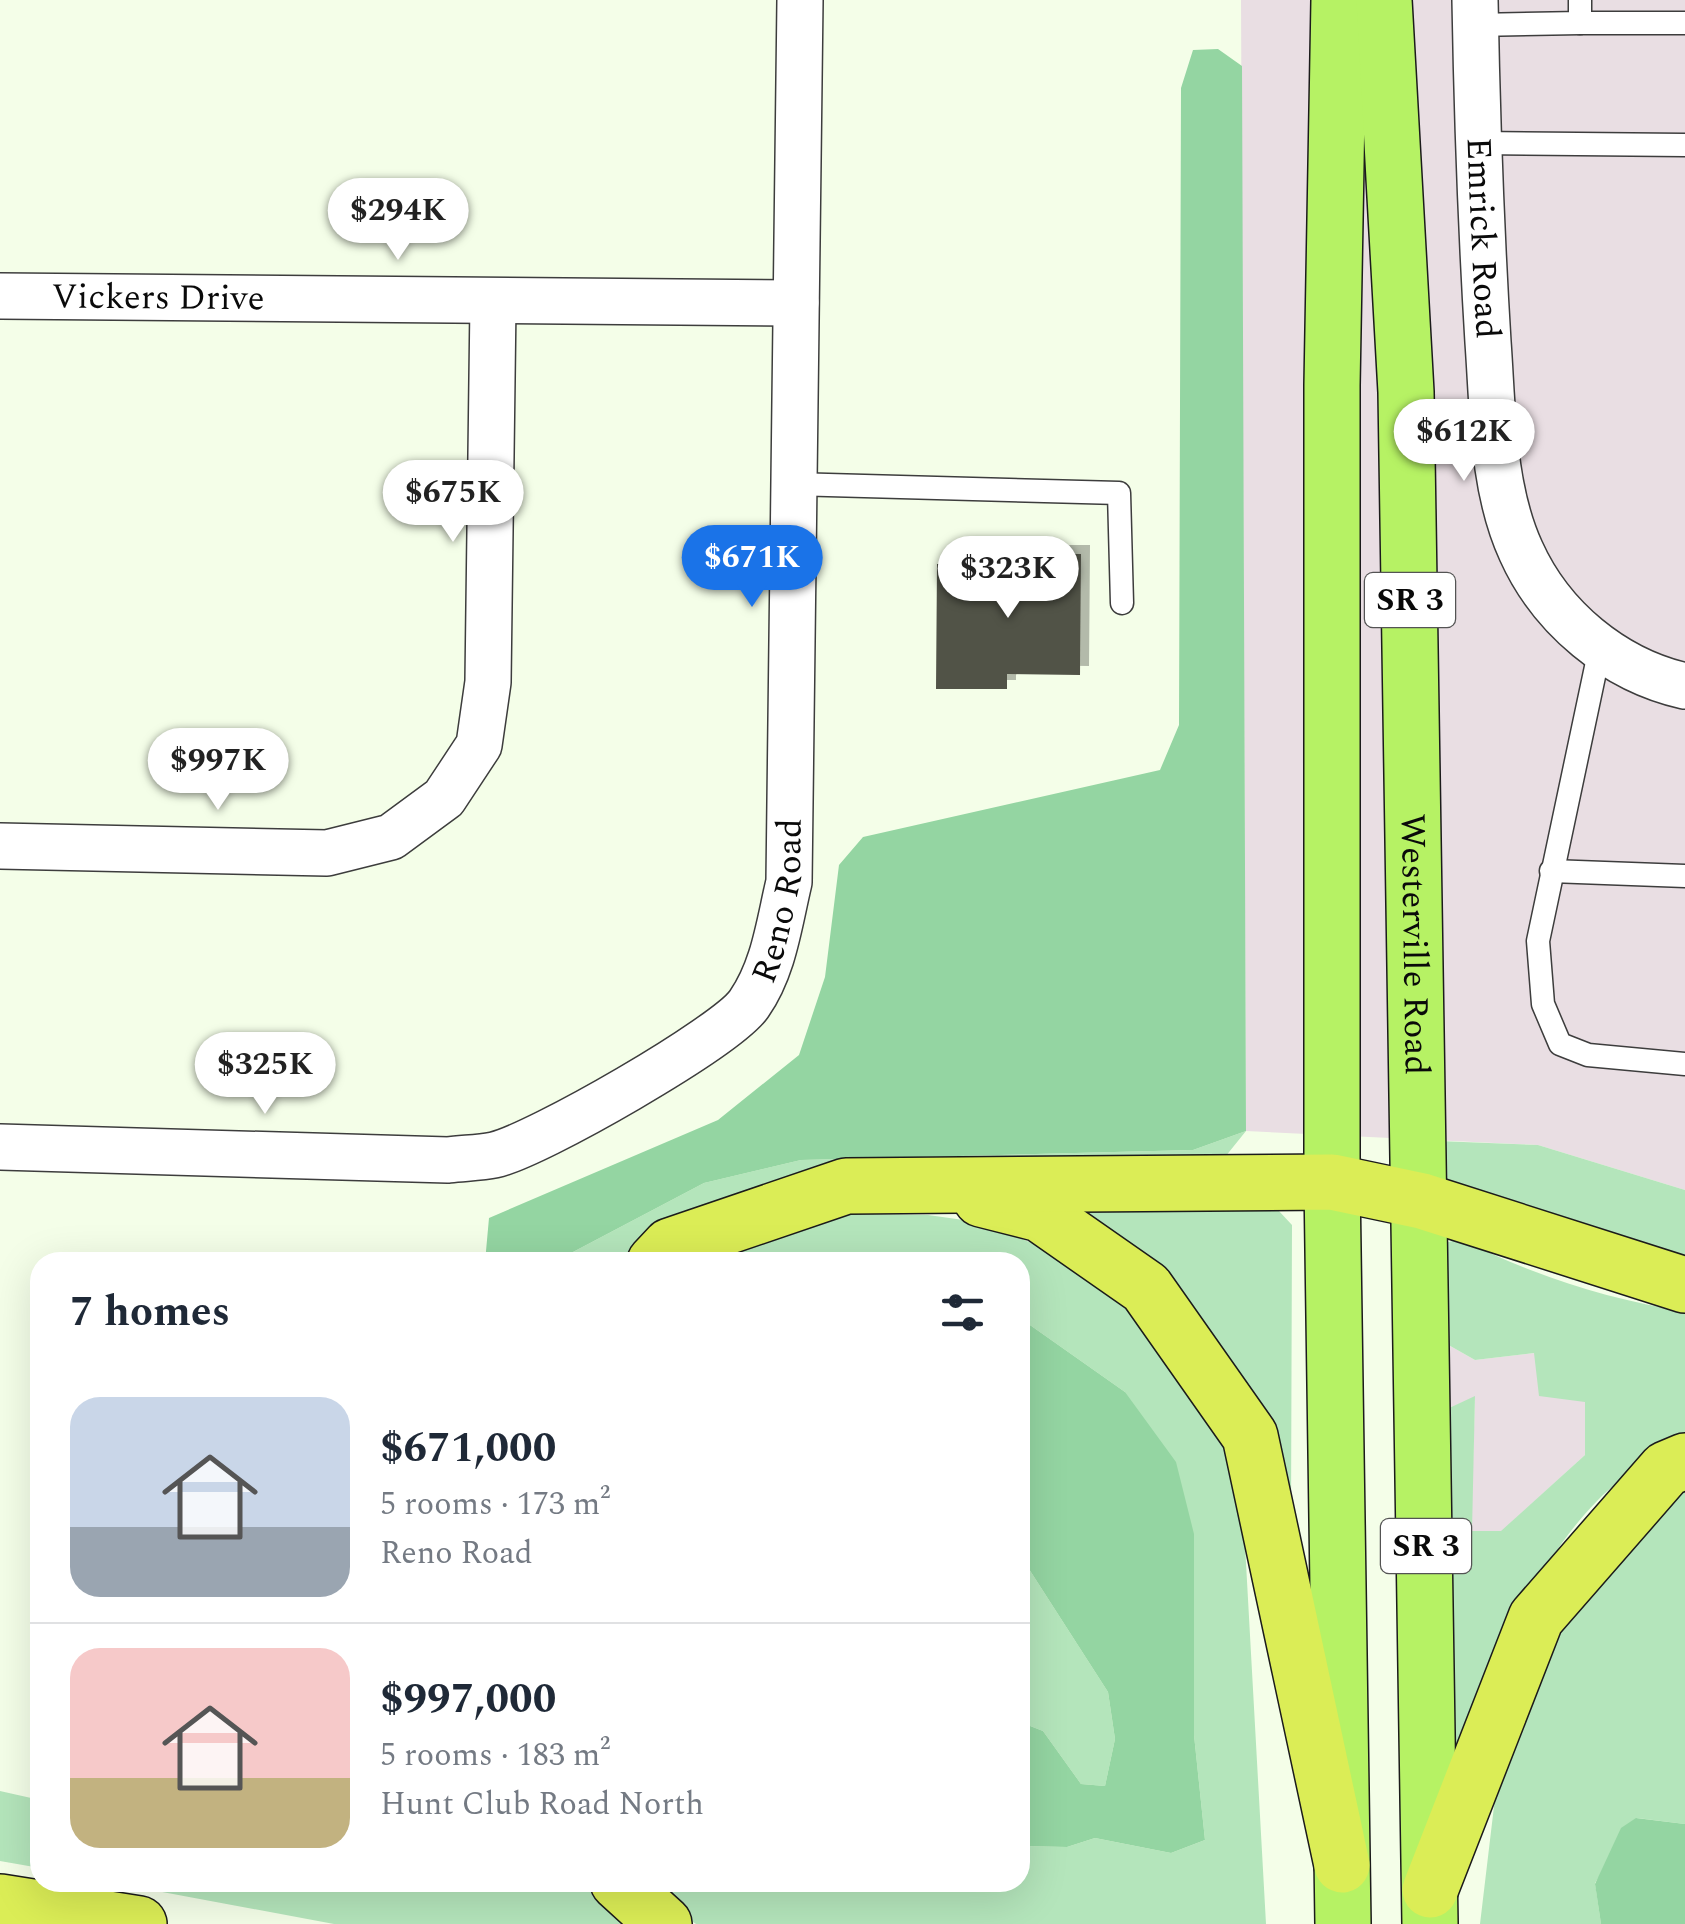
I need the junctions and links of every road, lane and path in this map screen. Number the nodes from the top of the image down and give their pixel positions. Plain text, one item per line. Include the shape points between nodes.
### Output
1 (800, 0) edge
2 (1339, 0) edge
3 (1384, 0) edge
4 (1580, 11) edge
5 (1475, 12) edge
6 (1685, 23) edge
7 (1479, 144) junction
8 (1685, 145) edge
9 (0, 296) edge
10 (493, 303) junction
11 (796, 303) junction
12 (792, 484) junction
13 (1122, 603) dead end
14 (1600, 648) junction
15 (1685, 686) edge
16 (0, 846) edge
17 (1551, 871) junction
18 (1685, 876) edge
19 (1685, 1064) edge
20 (0, 1147) edge
21 (915, 1182) junction
22 (1332, 1182) junction
23 (1422, 1201) junction
24 (664, 1252) edge
25 (1685, 1285) edge
26 (1685, 1460) edge
27 (1342, 1865) junction
28 (629, 1892) edge
29 (0, 1902) edge
30 (1430, 1907) edge
31 (139, 1924) edge
32 (664, 1924) edge
33 (1343, 1924) edge

1 - 11 street, Reno Road
2 - 22 main road, SR 3
3 - 23 main road, Westerville Road / SR 3 via 1406,392
4 - 5 lane
4 - 6 lane
5 - 7 street, Emrick Road
7 - 8 lane
7 - 14 street, Emrick Road via 1496,456 1519,548 1544,594
9 - 10 street, Vickers Drive
10 - 11 street, Vickers Drive
10 - 16 street via 488,682 478,744 444,798 392,837 328,853
11 - 12 street, Reno Road
12 - 13 lane via 1120,494
12 - 20 street, Reno Road via 789,882 768,971 746,1008 540,1137 495,1155 448,1160
14 - 15 street, Emrick Road via 1654,679
14 - 17 lane
17 - 18 lane
17 - 19 lane via 1538,941 1543,1004 1560,1044 1588,1056
21 - 22 highway
21 - 24 highway via 846,1186
21 - 27 highway via 1040,1214 1146,1288 1250,1436
22 - 23 highway
22 - 27 main road, SR 3
23 - 25 highway
23 - 30 main road, Westerville Road / SR 3
26 - 30 highway via 1666,1469 1536,1618
27 - 33 main road, SR 3
28 - 32 highway
29 - 31 highway

